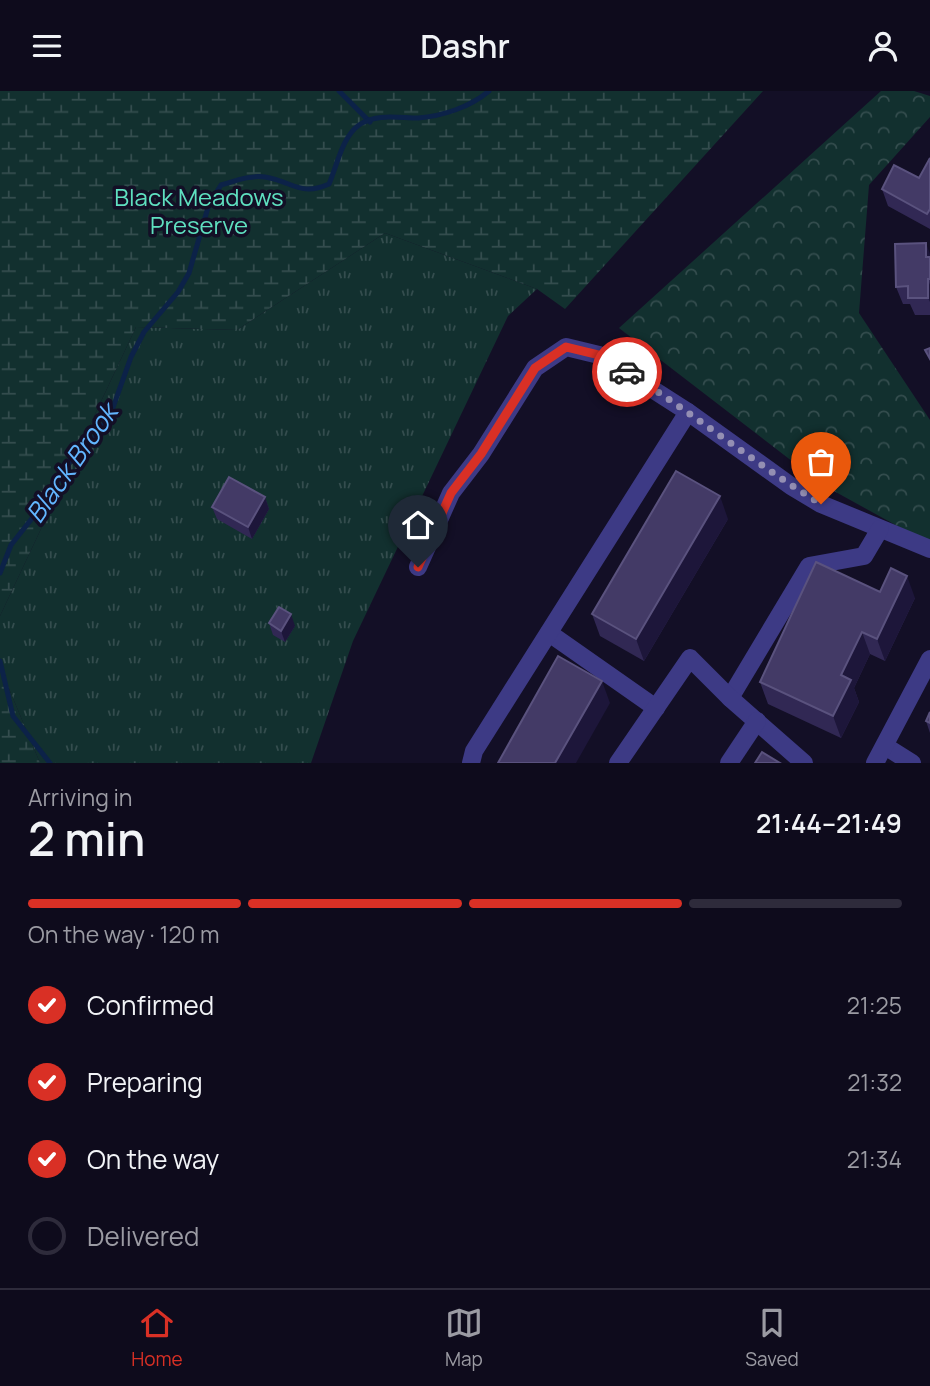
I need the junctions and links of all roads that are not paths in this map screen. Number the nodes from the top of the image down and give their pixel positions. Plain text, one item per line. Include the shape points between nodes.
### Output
1 (688, 412) junction
2 (880, 529) junction
3 (930, 548) edge
4 (418, 567) dead end
5 (549, 633) junction
6 (930, 659) edge
7 (730, 698) junction
8 (656, 708) junction
9 (757, 721) junction
10 (885, 745) junction
11 (471, 763) edge
12 (618, 763) edge
13 (729, 763) edge
14 (804, 763) edge
15 (875, 763) edge
16 (912, 763) edge

1 - 2 street via 791,486
1 - 4 street via 599,355 566,347 535,368 451,493
1 - 5 street
2 - 3 street
2 - 7 street via 864,555 809,566
5 - 8 street
5 - 11 street via 474,751
6 - 10 street
7 - 8 street via 690,658
7 - 9 street
8 - 12 street
9 - 13 street
9 - 14 street
10 - 15 street
10 - 16 street

